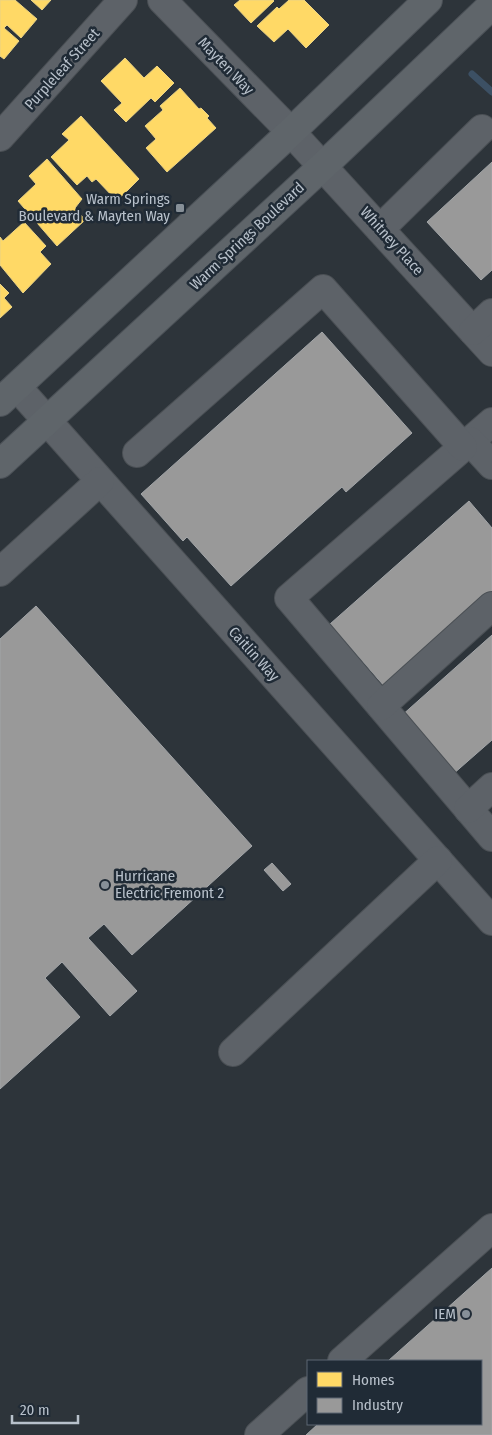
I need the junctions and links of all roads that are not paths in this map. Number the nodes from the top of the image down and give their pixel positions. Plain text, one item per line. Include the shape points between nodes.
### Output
1 (123, 0) edge
2 (162, 0) edge
3 (428, 0) edge
4 (492, 6) edge
5 (482, 129) dead end
6 (291, 132) junction
7 (0, 137) edge
8 (323, 166) junction
9 (380, 229) junction
10 (482, 322) edge
11 (492, 352) edge
12 (8, 394) edge
13 (47, 421) junction
14 (492, 422) edge
15 (466, 444) junction
16 (137, 453) dead end
17 (0, 464) edge
18 (492, 465) edge
19 (100, 481) junction
20 (0, 572) edge
21 (492, 606) edge
22 (381, 706) junction
23 (492, 787) edge
24 (468, 809) junction
25 (492, 837) edge
26 (438, 860) junction
27 (492, 921) edge
28 (233, 1052) dead end
29 (492, 1228) edge
30 (343, 1360) edge
31 (307, 1392) edge
32 (259, 1435) edge

1 - 7 street, Purpleleaf Street
2 - 6 street, Mayten Way
3 - 6 main road
4 - 8 main road, Warm Springs Boulevard
5 - 9 street
6 - 8 street, Whitney Place
6 - 12 main road
8 - 9 street, Whitney Place
8 - 13 main road, Warm Springs Boulevard
9 - 10 street, Whitney Place
10 - 11 street, Whitney Place
12 - 13 street, Caitlin Way
13 - 17 main road, Warm Springs Boulevard
13 - 19 street, Caitlin Way
14 - 15 street
15 - 16 street via 323,289
15 - 18 street
15 - 22 street via 289,598
19 - 20 street
19 - 26 street, Caitlin Way
21 - 22 street
22 - 24 street
23 - 24 street
24 - 25 street
26 - 27 street, Caitlin Way
26 - 28 street
29 - 30 street
31 - 32 street

